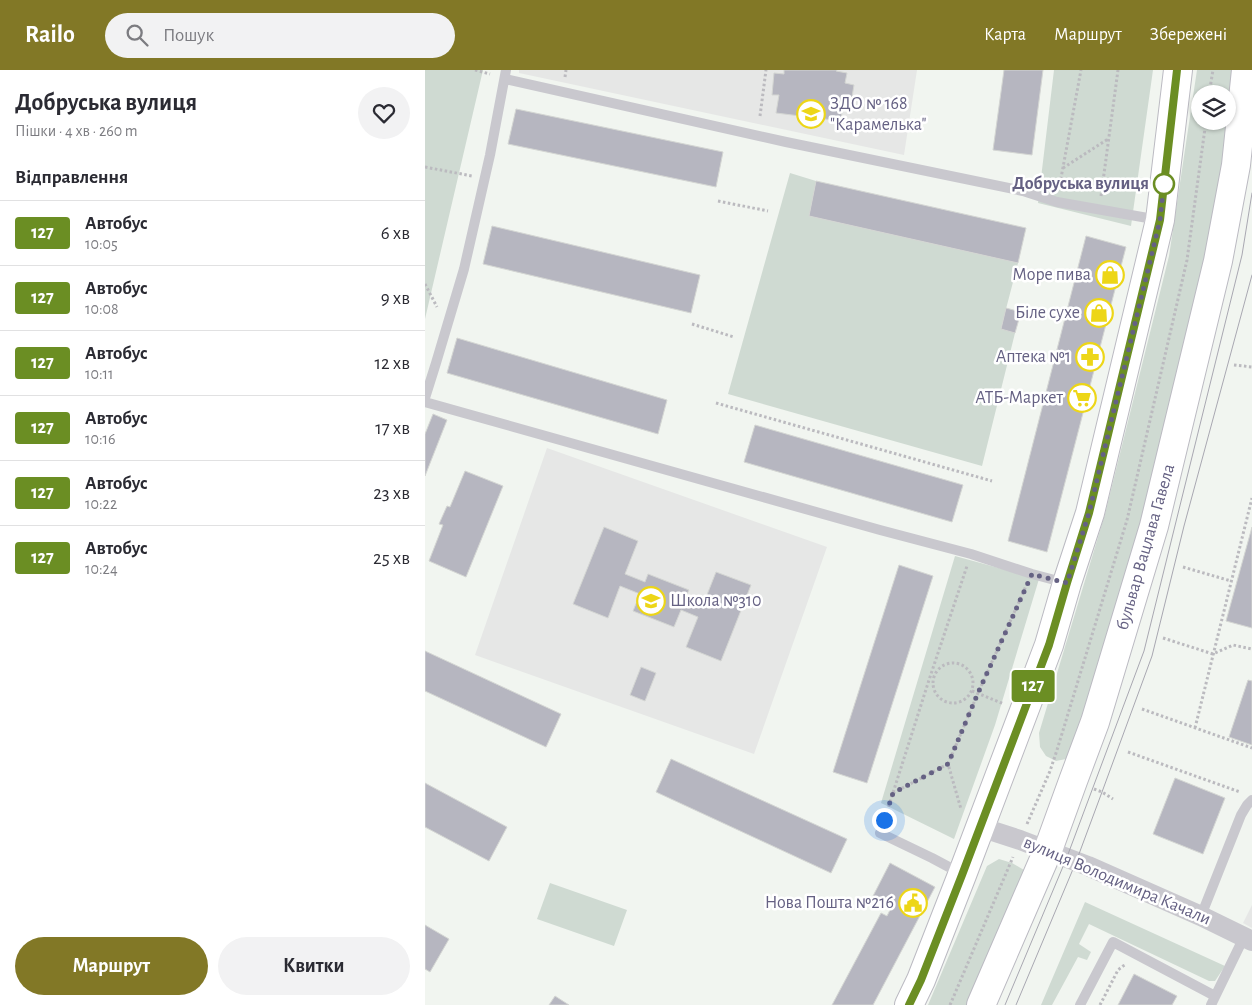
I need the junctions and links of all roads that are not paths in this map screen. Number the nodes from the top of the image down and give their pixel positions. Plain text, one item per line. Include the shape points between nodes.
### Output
1 (1177, 70) edge
2 (1246, 70) edge
3 (506, 74) edge
4 (1244, 165) edge
5 (1160, 220) junction
6 (425, 400) edge
7 (1067, 583) junction
8 (1252, 800) edge
9 (972, 822) junction
10 (880, 833) road end
11 (1048, 850) junction
12 (962, 875) junction
13 (1201, 916) junction
14 (1248, 939) edge
15 (1213, 1001) edge
16 (909, 1005) edge
17 (981, 1005) edge
18 (1080, 1005) edge

1 - 5 main road
2 - 4 main road, бульвар Вацлава Гавела
3 - 5 lane via 777,140 1057,202
3 - 6 lane via 464,269
4 - 11 main road, бульвар Вацлава Гавела via 1154,526 1095,722
5 - 7 main road via 1089,513
6 - 7 lane
7 - 9 main road via 1049,645
8 - 13 lane via 1241,815
9 - 11 street, вулиця Володимира Качали
9 - 12 main road
10 - 12 lane
11 - 13 street, вулиця Володимира Качали
11 - 17 main road, бульвар Вацлава Гавела
12 - 16 main road
13 - 14 street, вулиця Володимира Качали
14 - 15 lane
15 - 18 lane via 1113,942

